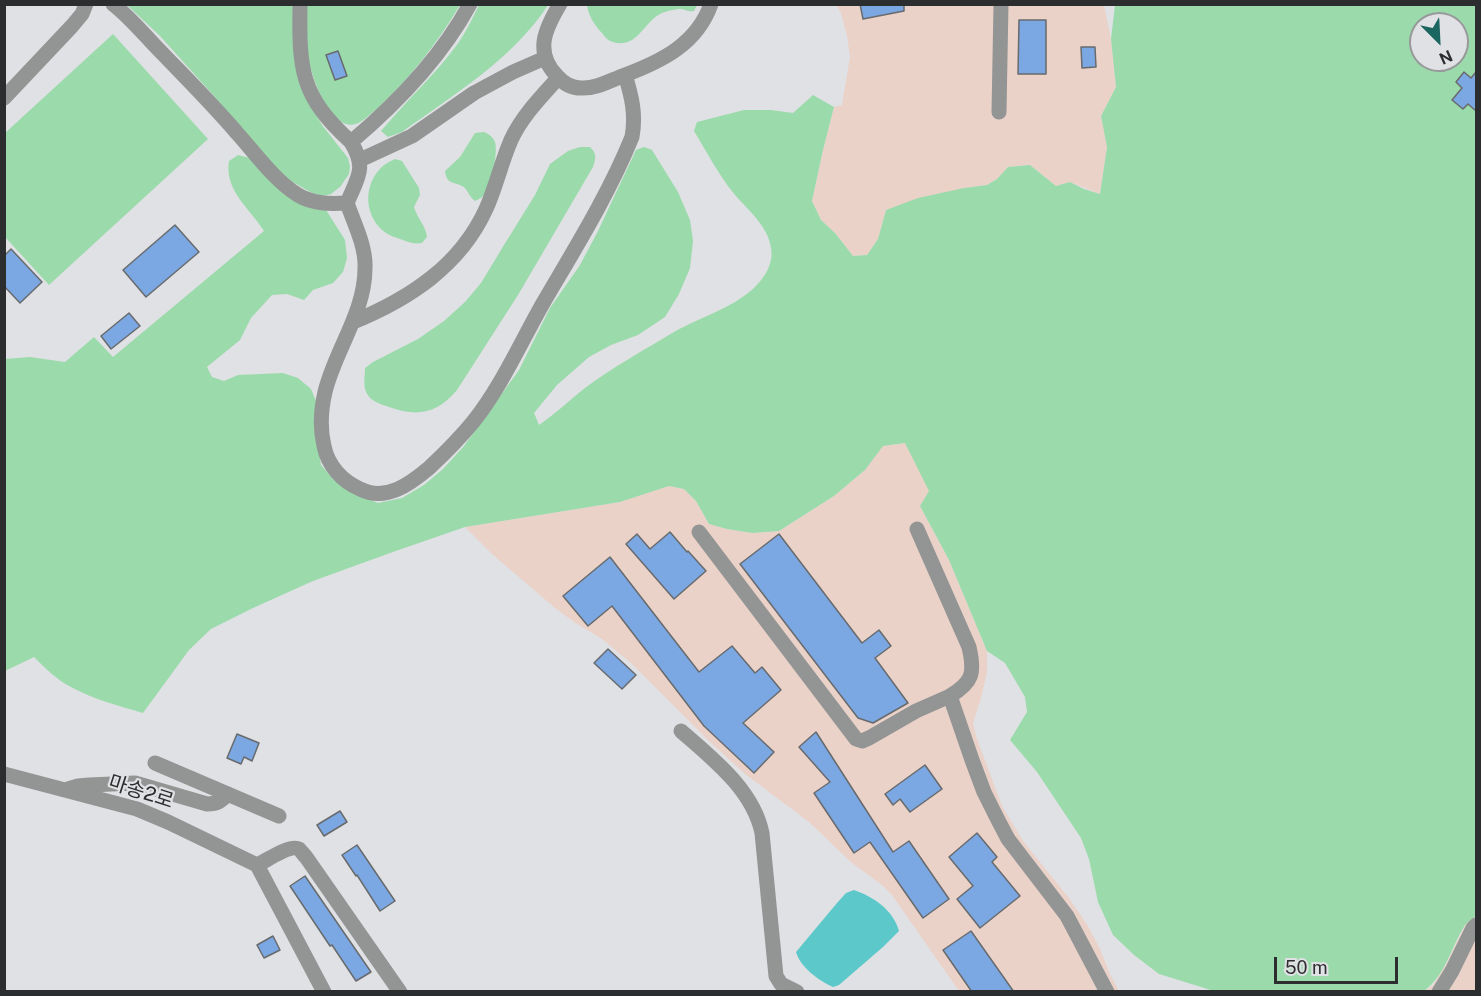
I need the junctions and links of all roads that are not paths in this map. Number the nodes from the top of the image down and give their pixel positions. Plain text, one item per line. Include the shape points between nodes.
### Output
1 (86, 4) edge
2 (113, 4) edge
3 (300, 4) edge
4 (470, 4) edge
5 (560, 4) edge
6 (711, 4) edge
7 (1001, 4) edge
8 (545, 58) junction
9 (625, 75) junction
10 (558, 78) junction
11 (4, 98) edge
12 (999, 112) dead end
13 (351, 142) junction
14 (360, 160) junction
15 (346, 203) junction
16 (353, 322) junction
17 (917, 529) dead end
18 (699, 532) dead end
19 (950, 696) junction
20 (681, 731) dead end
21 (155, 763) dead end
22 (4, 774) edge
23 (65, 790) junction
24 (228, 794) junction
25 (279, 816) dead end
26 (257, 865) junction
27 (1476, 925) edge
28 (324, 992) edge
29 (400, 992) edge
30 (796, 992) edge
31 (1107, 992) edge
32 (1439, 992) edge

1 - 11 street via 72,26
2 - 15 street via 288,187 313,201
3 - 13 street via 304,78 323,113
4 - 13 street via 426,67
5 - 8 street via 545,34
6 - 9 street via 699,29 686,42 654,64
7 - 12 street
8 - 10 street
8 - 14 street via 474,93 412,136
9 - 10 street via 582,88 570,87
9 - 16 street via 634,110 632,137 591,223 473,421 447,452 413,482 391,492 364,491 350,484 331,466 324,446 324,393
10 - 16 street via 512,138 486,210 458,253 401,300
13 - 14 street
14 - 15 street via 358,177
15 - 16 street via 366,266
17 - 19 street via 972,659 968,682
18 - 19 street via 856,739 869,738
19 - 31 street via 984,792 1008,839 1067,916
20 - 30 street via 744,792 756,812 762,833 776,976 781,984
21 - 24 street
22 - 23 street, 마송2로
23 - 24 street via 135,783 207,804 221,802
23 - 26 street, 마송2로 via 137,809
24 - 25 street
26 - 28 street
26 - 29 street via 292,848 299,849
27 - 32 street

